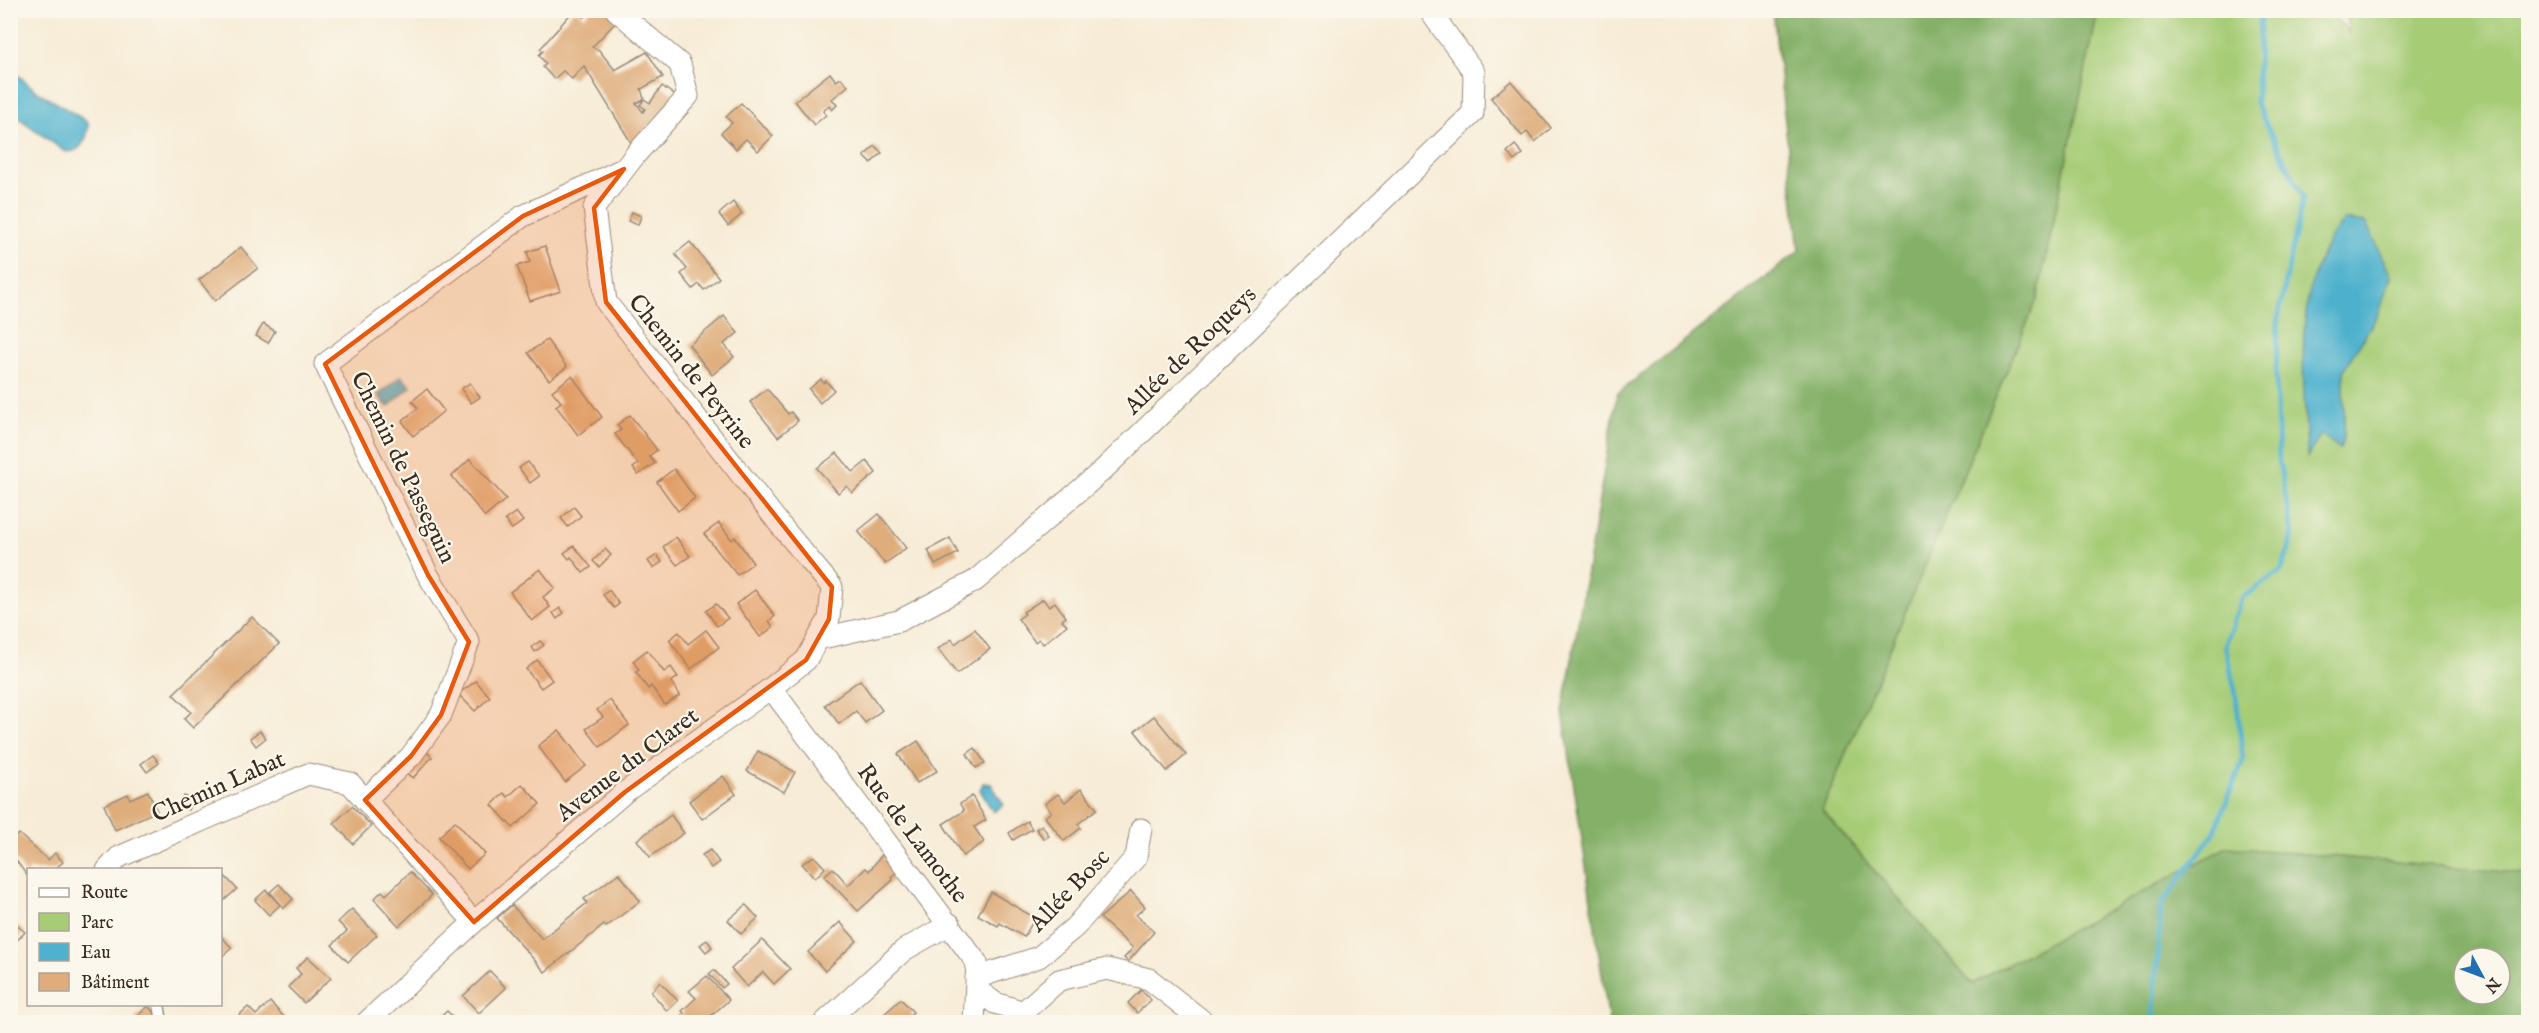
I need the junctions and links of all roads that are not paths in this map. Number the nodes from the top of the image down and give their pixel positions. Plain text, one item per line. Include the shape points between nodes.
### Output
1 (616, 10) edge
2 (1429, 10) edge
3 (624, 169) junction
4 (781, 526) joint
5 (818, 639) junction
6 (771, 688) junction
7 (365, 800) junction
8 (1141, 829) dead end
9 (108, 868) edge
10 (474, 922) junction
11 (950, 924) junction
12 (976, 984) junction
13 (159, 1006) edge
14 (1018, 1017) edge
15 (162, 1023) edge
16 (367, 1023) edge
17 (825, 1023) edge
18 (974, 1023) edge
19 (1204, 1023) edge

1 - 3 street, Chemin de Peyrine via 680,64 688,96
2 - 5 street, Allée de Roqueys via 1474,72 1473,113 1102,470 975,581 899,621
3 - 4 street, Chemin de Peyrine via 594,208 606,302
3 - 7 street, Chemin de Passeguin via 523,216 325,364 428,575 469,642 441,715 411,756
4 - 5 street, Avenue du Claret via 832,587 829,619
5 - 6 street, Avenue du Claret via 806,660
6 - 10 street, Avenue du Claret via 625,792
6 - 11 street, Rue de Lamothe
7 - 9 street, Chemin Labat via 350,783 308,774 119,857
7 - 10 street, Chemin Labat
8 - 12 street, Allée Bosc via 1136,857 1075,927 1039,957
10 - 16 street, Avenue du Claret
11 - 12 street, Rue de Lamothe via 977,963
11 - 17 street via 904,950
12 - 14 street via 995,1003
12 - 18 street, Rue de Lamothe
13 - 15 lane
14 - 19 street via 1059,980 1107,969 1149,979

